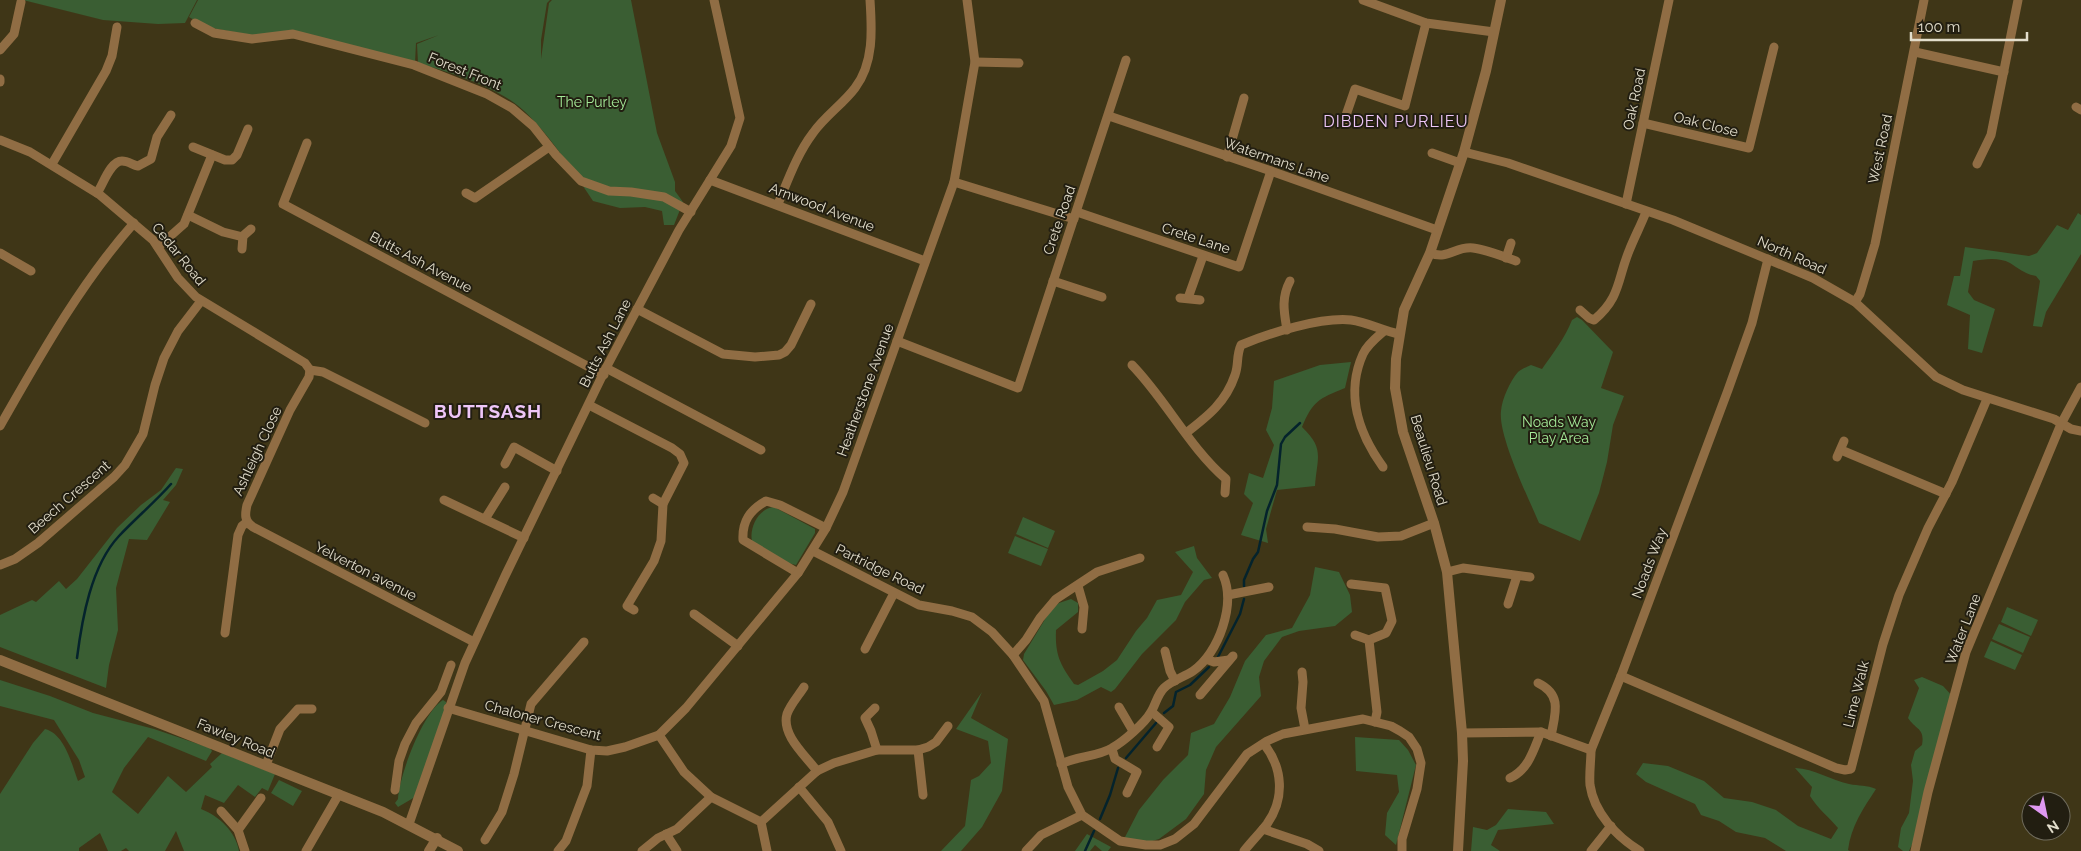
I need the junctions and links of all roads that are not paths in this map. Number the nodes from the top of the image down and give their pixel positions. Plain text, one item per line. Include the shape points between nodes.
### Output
1 (714, 0) edge
2 (870, 0) edge
3 (967, 0) edge
4 (1363, 0) edge
5 (1501, 0) edge
6 (1669, 0) edge
7 (1924, 0) edge
8 (2018, 0) edge
9 (21, 2) dead end
10 (195, 23) dead end
11 (1426, 23) junction
12 (1494, 32) junction
13 (119, 34) dead end
14 (1774, 47) dead end
15 (0, 50) edge
16 (1915, 52) junction
17 (1126, 60) dead end
18 (975, 62) junction
19 (1019, 63) dead end
20 (2004, 72) junction
21 (1244, 98) dead end
22 (171, 115) dead end
23 (1108, 116) junction
24 (1344, 121) dead end
25 (1643, 123) junction
26 (248, 129) dead end
27 (0, 140) edge
28 (307, 143) dead end
29 (549, 146) junction
30 (193, 148) dead end
31 (1464, 152) junction
32 (1432, 153) dead end
33 (212, 155) junction
34 (1227, 157) junction
35 (1460, 163) junction
36 (52, 164) junction
37 (1977, 164) dead end
38 (1271, 171) junction
39 (710, 180) junction
40 (954, 182) junction
41 (97, 193) junction
42 (466, 193) dead end
43 (778, 204) junction
44 (1626, 204) junction
45 (691, 212) junction
46 (1646, 212) junction
47 (1075, 215) junction
48 (188, 216) junction
49 (134, 223) junction
50 (251, 229) dead end
51 (1437, 230) junction
52 (243, 237) junction
53 (1511, 243) dead end
54 (158, 247) junction
55 (242, 249) dead end
56 (1430, 252) junction
57 (0, 253) edge
58 (1203, 256) junction
59 (1506, 258) junction
60 (1768, 259) junction
61 (924, 260) junction
62 (1516, 261) dead end
63 (31, 271) dead end
64 (1053, 281) junction
65 (1290, 281) dead end
66 (1102, 297) dead end
67 (201, 300) junction
68 (1200, 300) dead end
69 (1855, 302) junction
70 (811, 304) dead end
71 (637, 310) junction
72 (1580, 310) dead end
73 (1287, 330) junction
74 (1384, 331) junction
75 (1399, 334) junction
76 (897, 342) junction
77 (1132, 365) dead end
78 (310, 370) junction
79 (605, 372) junction
80 (2081, 387) edge
81 (1987, 399) junction
82 (589, 405) junction
83 (425, 424) dead end
84 (2061, 424) junction
85 (0, 426) edge
86 (2081, 431) edge
87 (1186, 433) junction
88 (1841, 449) dead end
89 (761, 450) dead end
90 (505, 464) dead end
91 (1383, 467) dead end
92 (557, 471) junction
93 (504, 487) dead end
94 (1225, 493) dead end
95 (1946, 494) junction
96 (653, 498) dead end
97 (444, 500) dead end
98 (663, 504) junction
99 (485, 519) junction
100 (247, 522) junction
101 (1434, 524) junction
102 (1307, 527) dead end
103 (826, 528) junction
104 (524, 538) junction
105 (813, 551) junction
106 (1140, 558) dead end
107 (0, 565) edge
108 (1447, 572) junction
109 (798, 573) junction
110 (1223, 575) dead end
111 (1517, 576) junction
112 (1530, 577) dead end
113 (1351, 584) dead end
114 (1078, 586) junction
115 (1270, 587) dead end
116 (894, 593) junction
117 (1228, 595) junction
118 (1508, 604) dead end
119 (634, 610) dead end
120 (694, 614) dead end
121 (1082, 629) dead end
122 (225, 633) dead end
123 (1355, 635) dead end
124 (1369, 640) junction
125 (474, 642) junction
126 (584, 642) dead end
127 (738, 646) junction
128 (865, 649) dead end
129 (1165, 651) dead end
130 (1013, 655) junction
131 (1206, 659) junction
132 (0, 660) edge
133 (451, 665) dead end
134 (1302, 672) dead end
135 (1621, 676) junction
136 (1175, 681) junction
137 (1538, 683) dead end
138 (804, 687) dead end
139 (441, 692) junction
140 (1200, 695) dead end
141 (452, 696) junction
142 (1119, 707) dead end
143 (448, 708) junction
144 (875, 708) dead end
145 (312, 709) dead end
146 (1152, 712) junction
147 (1375, 722) junction
148 (948, 726) dead end
149 (1305, 729) junction
150 (524, 730) junction
151 (1133, 731) junction
152 (1462, 732) junction
153 (1541, 732) junction
154 (660, 735) junction
155 (1551, 736) junction
156 (1264, 744) junction
157 (1157, 747) dead end
158 (1112, 749) junction
159 (591, 750) junction
160 (877, 750) junction
161 (918, 750) junction
162 (1591, 750) junction
163 (1062, 764) junction
164 (266, 765) junction
165 (817, 771) junction
166 (1510, 778) dead end
167 (799, 787) junction
168 (395, 790) dead end
169 (1127, 793) dead end
170 (340, 794) junction
171 (923, 796) dead end
172 (712, 797) junction
173 (261, 798) dead end
174 (221, 811) dead end
175 (1082, 815) junction
176 (761, 822) junction
177 (409, 824) junction
178 (1611, 826) junction
179 (1263, 829) junction
180 (238, 830) junction
181 (666, 834) junction
182 (437, 838) junction
183 (485, 840) dead end
184 (1129, 847) edge
185 (245, 851) edge
186 (306, 851) edge
187 (429, 851) edge
188 (458, 851) edge
189 (558, 851) edge
190 (642, 851) edge
191 (677, 851) edge
192 (767, 851) edge
193 (841, 851) edge
194 (1026, 851) edge
195 (1244, 851) edge
196 (1319, 851) edge
197 (1402, 851) edge
198 (1458, 851) edge
199 (1591, 851) edge
200 (1640, 851) edge
201 (1915, 851) edge

1 - 39 street, Butts Ash Lane via 740,118 731,146
2 - 43 street via 872,37 866,67 856,87 814,131 798,155
3 - 18 street, Heatherstone Avenue
4 - 11 street
5 - 12 street, Beaulieu Road
6 - 25 street, Oak Road
7 - 16 street, West Road
8 - 20 street
9 - 15 street via 14,34
10 - 29 street, Forest Front via 214,33 252,40 294,34 414,65 500,100 533,126
11 - 12 street
11 - 24 street via 1405,106 1355,89
12 - 31 street, Beaulieu Road
13 - 36 street via 106,71
14 - 25 street, Oak Close via 1749,148
16 - 20 street
16 - 69 street, West Road via 1875,244
17 - 23 street, Crete Road
18 - 19 street
18 - 40 street, Heatherstone Avenue
20 - 37 street via 1991,135
21 - 34 street
22 - 41 street via 157,137 151,159 138,166 122,161 117,163
23 - 34 street, Watermans Lane
23 - 47 street, Crete Road
25 - 44 street, Oak Road
26 - 33 street via 235,158 229,160
27 - 36 street, Cedar Road
28 - 79 street, Butts Ash Avenue via 283,204
29 - 42 street via 475,198
29 - 45 street, Forest Front via 574,176 590,186 664,197
30 - 33 street
31 - 35 street, Beaulieu Road
31 - 44 street, North Road via 1508,163
32 - 35 street
33 - 48 street
34 - 38 street, Watermans Lane
35 - 51 street, Beaulieu Road
36 - 41 street, Cedar Road
38 - 51 street, Watermans Lane
38 - 58 street, Crete Lane via 1239,267
39 - 43 street, Arnwood Avenue
39 - 45 street, Butts Ash Lane
40 - 47 street, Crete Lane
40 - 61 street, Heatherstone Avenue
41 - 49 street, Cedar Road
43 - 61 street, Arnwood Avenue
44 - 46 street, North Road
45 - 71 street, Butts Ash Lane
46 - 60 street, North Road
46 - 72 street via 1628,252 1620,283 1608,306 1594,320
47 - 58 street, Crete Lane
47 - 64 street, Crete Road
48 - 52 street
48 - 54 street via 179,230
49 - 54 street, Cedar Road
49 - 85 street via 79,295
50 - 52 street
51 - 56 street, Beaulieu Road
52 - 55 street
53 - 59 street
54 - 67 street, Cedar Road via 181,283
56 - 59 street via 1445,256 1456,250 1472,248
56 - 75 street, Beaulieu Road via 1404,310
57 - 63 street
58 - 68 street via 1184,298
59 - 62 street
60 - 69 street, North Road via 1813,278
60 - 135 street, Noads Way via 1752,323
61 - 76 street, Heatherstone Avenue
64 - 66 street
64 - 76 street, Crete Road via 1018,388
65 - 73 street via 1284,292 1283,306
67 - 78 street, Cedar Road via 302,361
67 - 107 street, Beech Crescent via 167,352 143,434 125,465 38,543
69 - 81 street, North Road via 1936,377
70 - 71 street via 786,352 755,357 723,354
71 - 79 street, Butts Ash Lane
73 - 74 street via 1329,320 1351,320
73 - 87 street via 1241,345 1236,372 1223,400
74 - 75 street
74 - 91 street via 1363,353 1356,387 1359,425
75 - 101 street, Beaulieu Road via 1396,388 1403,432
76 - 103 street, Heatherstone Avenue
77 - 87 street via 1164,401
78 - 83 street via 323,372
78 - 100 street, Ashleigh Close via 247,504
79 - 82 street, Butts Ash Lane
79 - 89 street
80 - 84 street, Water Lane
81 - 84 street, North Road
81 - 95 street, Lime Walk
82 - 92 street, Butts Ash Lane
82 - 98 street via 680,454 684,463
84 - 86 street, North Road
84 - 201 street, Water Lane via 1966,652
87 - 94 street via 1226,479
88 - 95 street
90 - 92 street via 514,447
92 - 104 street, Butts Ash Lane
93 - 99 street
95 - 135 street, Lime Walk via 1906,576 1889,624 1851,769 1836,768
96 - 98 street
97 - 99 street
98 - 119 street via 661,541 654,561 627,606
99 - 104 street
100 - 122 street, Ashleigh Close via 238,534
100 - 125 street, Yelverton avenue
101 - 102 street via 1401,536 1378,537
101 - 108 street, Beaulieu Road
103 - 105 street, Heatherstone Avenue
103 - 109 street via 766,501 755,507 742,527 743,540
104 - 125 street, Butts Ash Lane
105 - 109 street, Heatherstone Avenue
105 - 116 street, Partridge Road
106 - 114 street via 1097,572
108 - 111 street via 1463,568
108 - 152 street, Beaulieu Road
109 - 127 street, Heatherstone Avenue
110 - 117 street
111 - 112 street
111 - 118 street
113 - 124 street via 1383,587 1386,591 1392,624 1386,633
114 - 121 street via 1084,607
114 - 130 street via 1056,599
115 - 117 street
116 - 128 street
116 - 130 street, Partridge Road via 919,605 972,617 992,632
117 - 131 street via 1224,626
120 - 127 street
123 - 124 street
124 - 147 street via 1377,712
125 - 141 street, Butts Ash Lane
126 - 150 street via 531,704
127 - 154 street, Heatherstone Avenue
129 - 136 street
130 - 163 street, Partridge Road via 1044,702
131 - 136 street
131 - 140 street via 1214,662 1232,658
132 - 164 street, Fawley Road
133 - 139 street
134 - 149 street via 1301,708
135 - 162 street, Noads Way
136 - 146 street via 1164,688
137 - 155 street via 1553,696 1557,708
138 - 165 street via 787,714 787,727
139 - 141 street
139 - 168 street via 405,744
141 - 143 street, Butts Ash Lane
142 - 151 street
143 - 150 street, Chaloner Crescent
143 - 177 street, Butts Ash Lane
144 - 160 street via 865,718
145 - 164 street via 298,709 280,729
146 - 151 street
146 - 157 street via 1169,727
147 - 149 street via 1363,719
147 - 197 street via 1391,726 1409,737 1417,748 1421,763 1402,839
148 - 161 street via 936,742
149 - 156 street via 1283,734
150 - 159 street, Chaloner Crescent
150 - 183 street via 502,812
151 - 158 street
152 - 153 street
152 - 198 street, Beaulieu Road
153 - 155 street
153 - 166 street via 1529,762
154 - 159 street, Chaloner Crescent via 625,747
154 - 172 street via 684,772
155 - 162 street
156 - 179 street via 1280,780 1278,799
156 - 184 street via 1247,754 1194,824 1175,839
158 - 163 street
158 - 169 street via 1115,759 1137,772
159 - 189 street via 587,786 566,841
160 - 161 street
160 - 165 street
161 - 171 street
162 - 178 street, Noads Way via 1592,793
163 - 175 street, Partridge Road
164 - 170 street, Fawley Road
165 - 167 street
167 - 176 street
167 - 193 street via 828,822
170 - 177 street, Fawley Road
170 - 186 street
172 - 176 street
172 - 181 street via 677,829
173 - 180 street
174 - 180 street
175 - 184 street
175 - 194 street via 1041,836
176 - 192 street
177 - 182 street, Fawley Road
178 - 199 street
178 - 200 street, Noads Way
179 - 195 street
179 - 196 street
180 - 185 street
181 - 190 street
181 - 191 street
182 - 187 street
182 - 188 street, Fawley Road

